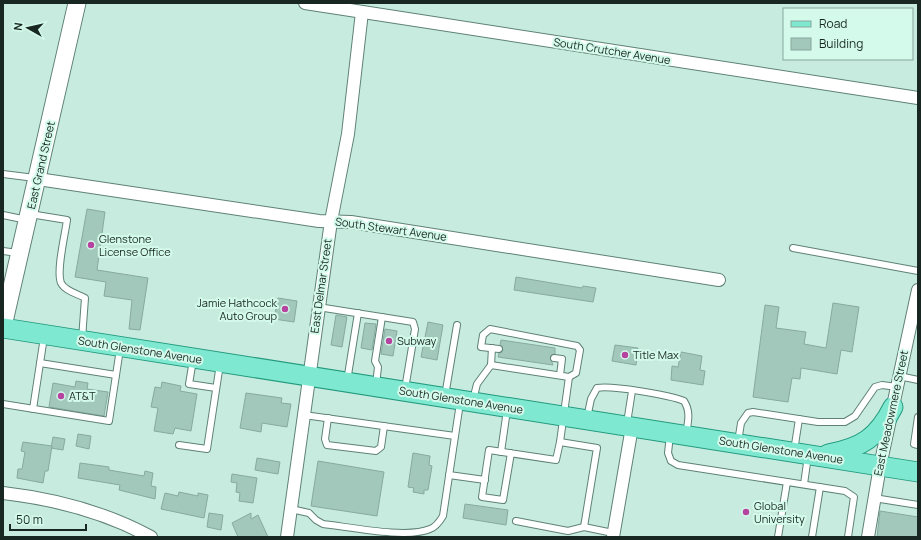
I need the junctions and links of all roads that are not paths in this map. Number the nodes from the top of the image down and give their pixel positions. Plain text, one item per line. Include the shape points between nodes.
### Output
1 (77, 3) edge
2 (305, 3) edge
3 (362, 12) junction
4 (918, 98) edge
5 (3, 174) edge
6 (38, 179) junction
7 (3, 215) edge
8 (28, 217) junction
9 (331, 221) junction
10 (793, 248) dead end
11 (11, 253) edge
12 (918, 271) edge
13 (719, 280) dead end
14 (918, 290) edge
15 (6, 294) edge
16 (318, 307) junction
17 (358, 313) junction
18 (915, 315) edge
19 (382, 317) junction
20 (457, 325) dead end
21 (3, 327) edge
22 (45, 335) junction
23 (82, 341) junction
24 (120, 346) junction
25 (194, 358) junction
26 (554, 358) dead end
27 (220, 362) junction
28 (40, 363) junction
29 (491, 365) junction
30 (116, 375) junction
31 (560, 375) junction
32 (309, 376) junction
33 (569, 377) junction
34 (918, 380) edge
35 (347, 382) junction
36 (898, 382) junction
37 (375, 386) junction
38 (216, 388) junction
39 (405, 391) junction
40 (632, 391) junction
41 (459, 400) junction
42 (3, 404) edge
43 (508, 407) junction
44 (893, 407) junction
45 (33, 408) junction
46 (304, 415) junction
47 (563, 416) junction
48 (918, 417) edge
49 (328, 418) junction
50 (799, 419) junction
51 (587, 420) junction
52 (384, 426) junction
53 (629, 426) junction
54 (678, 434) junction
55 (455, 436) junction
56 (560, 442) junction
57 (738, 443) junction
58 (179, 445) dead end
59 (918, 445) edge
60 (501, 452) junction
61 (510, 453) junction
62 (807, 454) junction
63 (880, 466) junction
64 (918, 472) edge
65 (449, 475) junction
66 (484, 480) junction
67 (787, 482) junction
68 (804, 484) junction
69 (820, 487) junction
70 (3, 493) edge
71 (874, 498) junction
72 (918, 505) edge
73 (291, 509) junction
74 (516, 521) dead end
75 (584, 527) junction
76 (613, 535) edge
77 (151, 537) edge
78 (287, 537) edge
79 (778, 537) edge
80 (812, 537) edge
81 (848, 537) edge
82 (868, 537) edge

1 - 6 main road, East Grand Street
2 - 3 street, South Crutcher Avenue
3 - 4 street, South Crutcher Avenue
3 - 9 street, East Delmar Street via 348,134
5 - 6 lane
6 - 8 main road, East Grand Street
6 - 9 street, South Stewart Avenue
7 - 8 lane
8 - 11 main road, East Grand Street
8 - 23 lane via 67,220 59,275 62,284 68,290 85,298
9 - 13 street, South Stewart Avenue via 351,222
9 - 16 street, East Delmar Street
10 - 12 lane
11 - 15 main road, East Grand Street
14 - 18 street, East Meadowmere Street
15 - 21 main road, East Grand Street
16 - 17 lane
16 - 32 street, East Delmar Street
17 - 19 lane
17 - 35 lane
18 - 36 street, East Meadowmere Street
19 - 37 lane via 375,361 378,367
19 - 39 lane via 415,324
20 - 41 lane
21 - 22 main road, South Glenstone Avenue
22 - 23 main road, South Glenstone Avenue
22 - 28 lane
23 - 24 main road, South Glenstone Avenue
24 - 25 main road, South Glenstone Avenue
24 - 30 lane
25 - 27 main road, South Glenstone Avenue
25 - 38 lane via 189,384
26 - 31 lane via 562,359
27 - 32 main road, South Glenstone Avenue
27 - 38 lane
28 - 30 lane
28 - 45 lane
29 - 31 lane
29 - 33 lane via 496,349 481,347 483,335 490,329 577,346 580,350 576,373
29 - 41 lane via 477,384
30 - 45 lane via 109,421
31 - 33 lane
32 - 35 main road, South Glenstone Avenue
32 - 46 street, East Delmar Street
33 - 47 lane
34 - 36 lane
35 - 37 main road, South Glenstone Avenue
36 - 44 street, East Meadowmere Street
36 - 50 lane via 875,387 855,416 845,422
37 - 39 main road, South Glenstone Avenue
38 - 58 lane via 207,449
39 - 41 main road, South Glenstone Avenue
40 - 51 lane via 597,388 591,399
40 - 53 lane
40 - 54 lane via 684,401 689,415
41 - 43 main road, South Glenstone Avenue
41 - 55 lane
42 - 45 lane
43 - 47 main road, South Glenstone Avenue
43 - 60 lane
44 - 62 main road via 880,430 866,442 847,450
44 - 63 street, East Meadowmere Street
46 - 49 lane
46 - 73 street, East Delmar Street
47 - 51 main road, South Glenstone Avenue
47 - 56 lane
48 - 59 lane via 914,444
49 - 52 lane
49 - 52 lane via 325,439 327,445 376,452 381,447
50 - 57 lane via 748,413 741,423
50 - 62 lane
51 - 53 main road, South Glenstone Avenue
52 - 55 lane
53 - 54 main road, South Glenstone Avenue
53 - 76 street
54 - 57 main road, South Glenstone Avenue
54 - 67 lane via 668,453 671,461 678,465
55 - 65 lane
56 - 61 lane via 556,460
56 - 75 lane via 597,448
57 - 62 main road, South Glenstone Avenue
60 - 61 lane
60 - 66 lane via 489,450
61 - 66 lane via 503,500 482,497
62 - 63 main road, South Glenstone Avenue
62 - 68 lane
63 - 64 main road, South Glenstone Avenue
63 - 71 street, East Meadowmere Street
65 - 66 lane
65 - 73 lane via 443,516 438,524 430,529 410,533 323,524 309,513
67 - 68 lane
67 - 79 lane
68 - 69 lane
69 - 80 lane
69 - 81 lane via 845,491 854,497
70 - 77 street via 78,507 116,520
71 - 72 lane
71 - 82 street, East Meadowmere Street
73 - 78 street, East Delmar Street
74 - 75 lane via 568,531
75 - 76 lane

